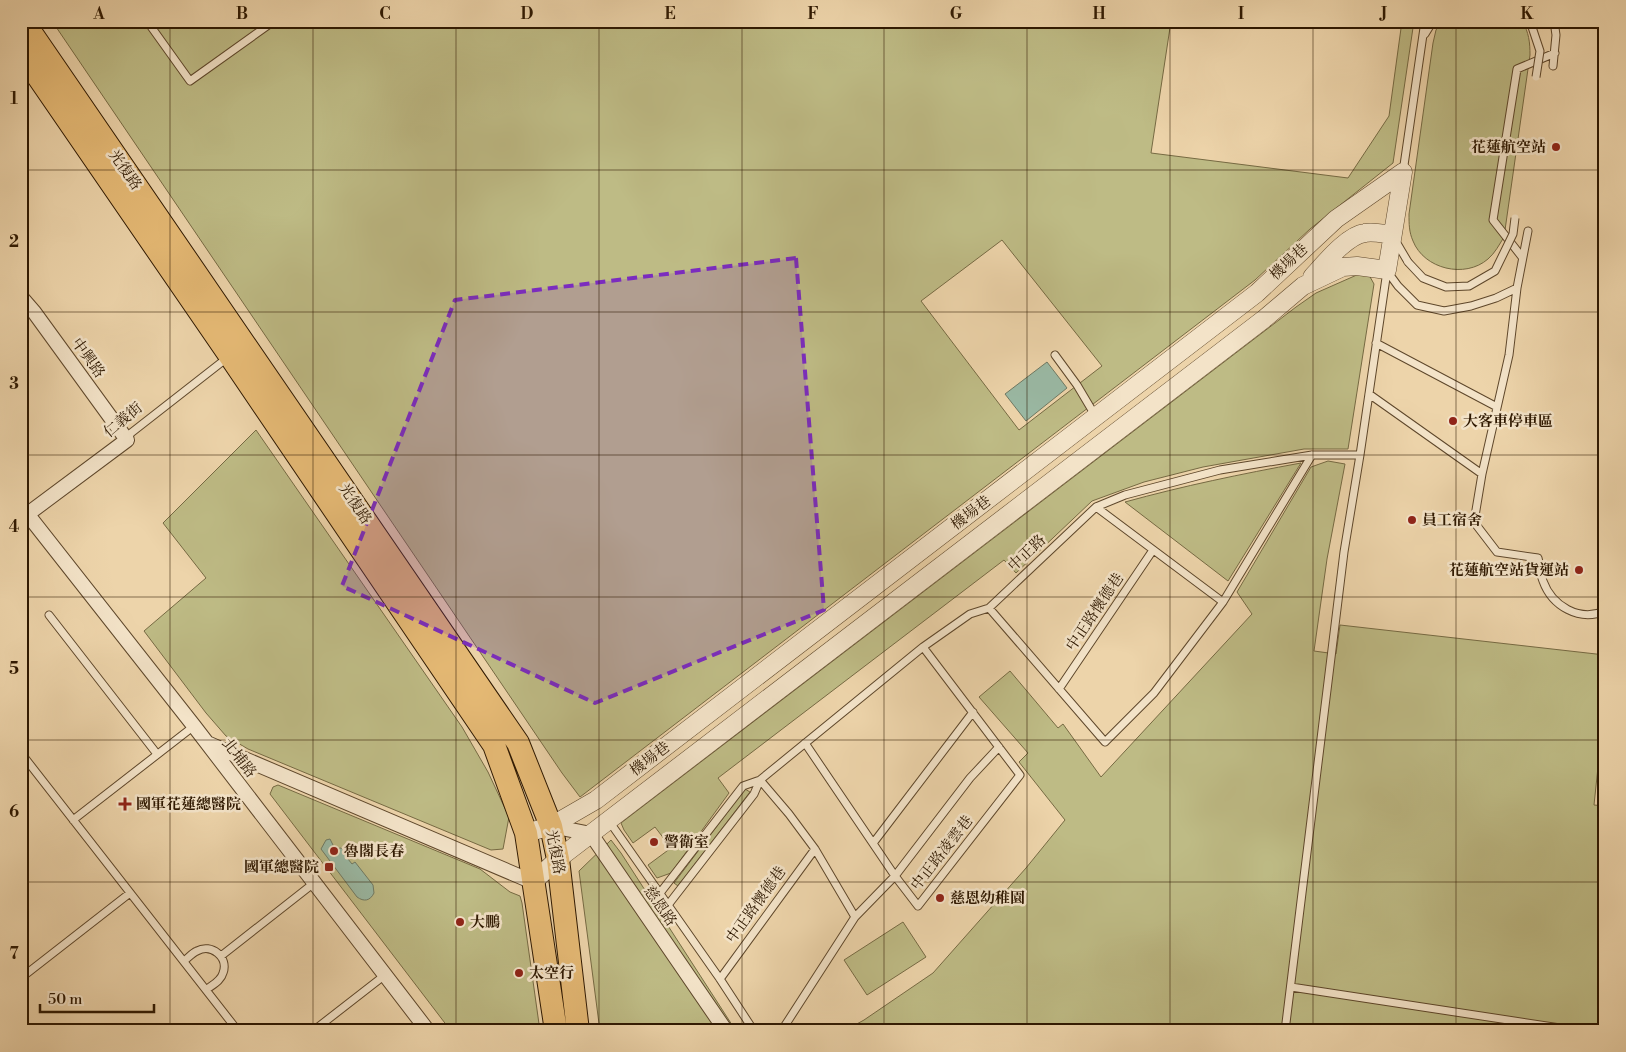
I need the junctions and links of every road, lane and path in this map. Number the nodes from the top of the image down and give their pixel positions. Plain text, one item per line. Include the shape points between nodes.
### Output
1 (22, 21) edge
2 (147, 21) edge
3 (274, 21) edge
4 (1425, 21) edge
5 (1433, 21) edge
6 (1530, 21) edge
7 (1554, 21) edge
8 (1422, 39) junction
9 (21, 52) edge
10 (1554, 53) junction
11 (1553, 66) dead end
12 (1536, 77) dead end
13 (1403, 172) junction
14 (1515, 218) dead end
15 (1528, 230) dead end
16 (1392, 235) junction
17 (1522, 257) junction
18 (1387, 270) junction
19 (1303, 286) junction
20 (1517, 288) junction
21 (21, 297) edge
22 (1376, 343) junction
23 (238, 350) junction
24 (1055, 355) dead end
25 (1369, 394) junction
26 (1497, 407) junction
27 (1096, 417) junction
28 (127, 440) junction
29 (1312, 454) junction
30 (1360, 455) junction
31 (1482, 474) junction
32 (1096, 507) junction
33 (23, 513) edge
34 (1153, 550) junction
35 (1224, 602) junction
36 (989, 608) junction
37 (1605, 611) edge
38 (49, 615) dead end
39 (923, 647) junction
40 (1059, 689) junction
41 (973, 712) junction
42 (194, 726) junction
43 (206, 742) junction
44 (806, 743) junction
45 (999, 747) junction
46 (660, 751) junction
47 (21, 753) edge
48 (158, 754) junction
49 (675, 770) junction
50 (760, 780) junction
51 (73, 820) junction
52 (609, 821) junction
53 (551, 826) junction
54 (526, 833) junction
55 (591, 834) junction
56 (874, 842) junction
57 (815, 849) junction
58 (558, 859) junction
59 (895, 876) junction
60 (533, 882) junction
61 (314, 883) junction
62 (130, 893) junction
63 (660, 893) junction
64 (668, 905) junction
65 (855, 917) junction
66 (220, 956) junction
67 (184, 961) junction
68 (385, 975) junction
69 (21, 978) edge
70 (720, 979) junction
71 (1291, 987) junction
72 (206, 990) junction
73 (1563, 1030) edge
74 (238, 1031) edge
75 (313, 1031) edge
76 (428, 1031) edge
77 (556, 1031) edge
78 (578, 1031) edge
79 (726, 1031) edge
80 (754, 1031) edge
81 (777, 1031) edge
82 (1285, 1031) edge
83 (1580, 1031) edge

1 - 23 main road, 光復路
2 - 3 lane via 190,80
4 - 8 lane
5 - 8 lane
6 - 12 lane, bridge via 1540,52
7 - 10 lane
8 - 13 lane
9 - 23 main road, 光復路
10 - 11 lane
10 - 17 lane via 1517,69 1493,220
13 - 16 street
13 - 27 street, 機場巷 via 1336,219 1257,293
14 - 16 lane, bridge via 1513,234 1495,271 1469,286 1446,286 1423,278 1408,262
15 - 17 lane
16 - 18 street
16 - 19 street, 機場巷 via 1365,232 1354,238
17 - 20 lane
18 - 19 street, 機場巷 via 1343,267
18 - 20 lane via 1417,305 1444,311 1471,306
18 - 22 lane
19 - 49 street, 機場巷
20 - 26 lane via 1509,355
21 - 28 street, 中興路
22 - 25 lane
22 - 26 lane
23 - 28 lane, 仁義街 via 131,433
23 - 53 main road, 光復路 via 518,743
23 - 54 main road, 光復路 via 494,745
24 - 27 lane via 1078,385
25 - 30 lane
25 - 31 lane
26 - 31 lane
27 - 46 street, 機場巷
28 - 33 street, 仁義街
29 - 30 lane, 中正路
29 - 32 lane, 中正路 via 1220,470 1125,495
29 - 35 lane
30 - 71 lane via 1344,552
31 - 37 lane via 1474,522 1498,552 1538,558 1543,582 1558,605 1578,614
32 - 34 lane
32 - 36 lane, 中正路
33 - 42 street, 北埔路
34 - 35 lane
34 - 40 lane, 中正路懷德巷
35 - 40 lane via 1154,693 1105,742
36 - 39 lane, 中正路 via 970,614
36 - 40 lane
38 - 48 lane
39 - 41 lane
39 - 44 lane, 中正路
41 - 45 lane
41 - 56 lane
42 - 43 street, 北埔路
42 - 48 lane
43 - 60 street
43 - 61 street, 北埔路
44 - 50 lane, 中正路
44 - 56 lane
45 - 59 lane via 970,778
45 - 59 lane, 中正路凌雲巷 via 1020,775 918,906
46 - 49 street
46 - 53 street, 機場巷 via 596,800
47 - 51 lane
48 - 51 lane
49 - 52 street, 機場巷
50 - 57 lane
50 - 63 lane, 中正路 via 743,786
50 - 64 lane, 中正路 via 754,794
51 - 62 lane
52 - 55 street, 機場巷
52 - 63 lane
53 - 54 street, 機場巷
53 - 55 street
53 - 58 main road, 光復路
54 - 60 main road, 光復路
55 - 58 street, 機場巷
55 - 79 street, 慈恩路
56 - 59 lane
57 - 65 lane
57 - 70 lane, 中正路懷德巷
58 - 60 street, 機場巷
58 - 78 main road, 光復路
59 - 65 lane, 中正路凌雲巷
60 - 77 main road, 光復路
61 - 66 lane
61 - 68 street, 北埔路
62 - 67 lane
62 - 69 lane
63 - 64 lane
64 - 70 lane
65 - 81 lane, 中正路凌雲巷 via 784,1026
66 - 67 lane via 210,949 203,949
66 - 72 lane via 223,974
67 - 72 lane
68 - 75 lane
68 - 76 street, 北埔路
70 - 80 lane
71 - 73 lane
71 - 82 lane
72 - 74 lane
73 - 83 lane

